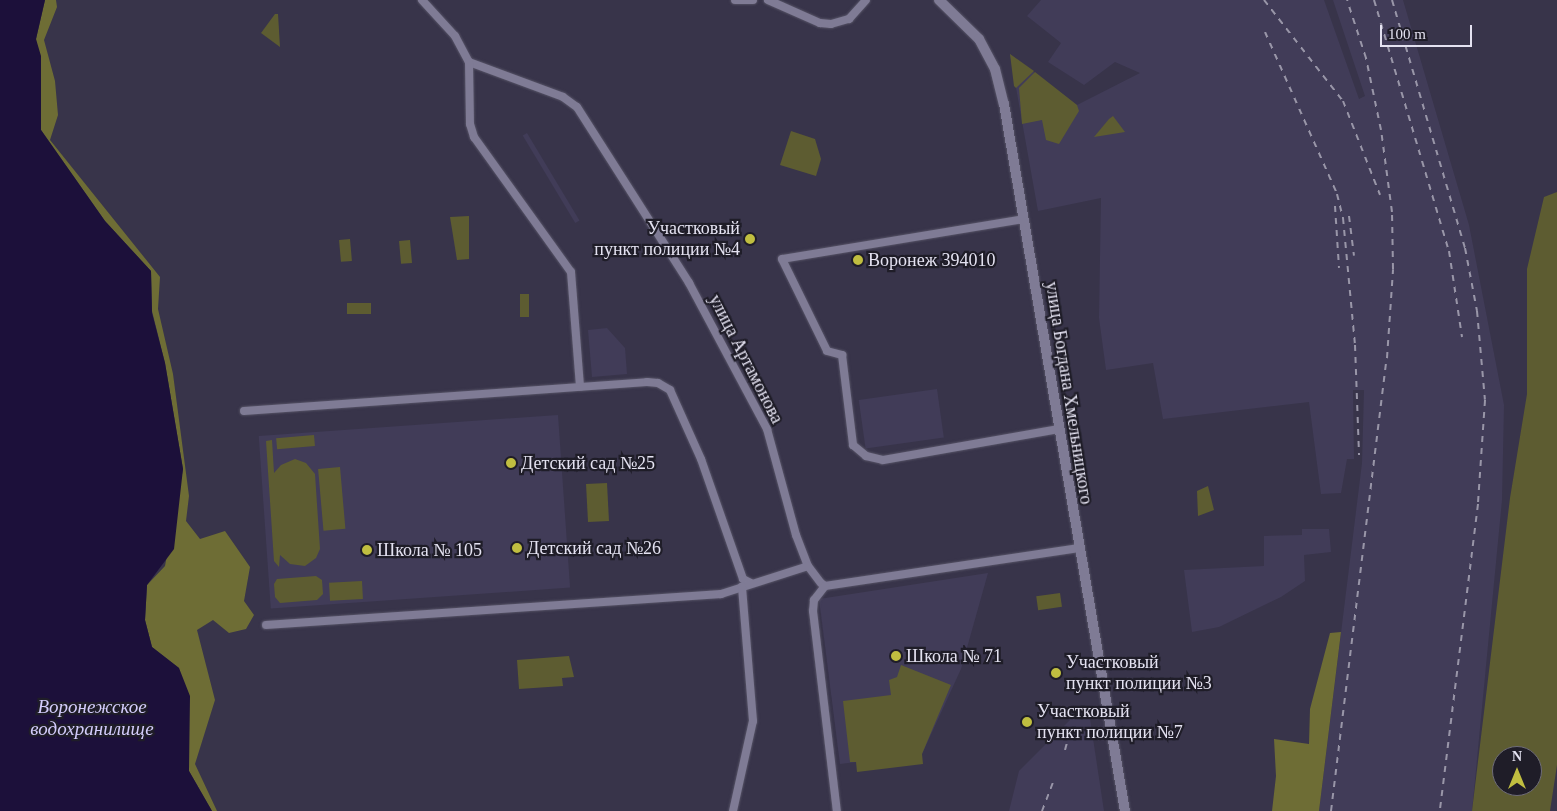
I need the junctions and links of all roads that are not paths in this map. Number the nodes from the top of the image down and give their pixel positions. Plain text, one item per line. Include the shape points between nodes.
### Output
1 (422, 0) edge
2 (735, 0) edge
3 (753, 0) edge
4 (768, 0) edge
5 (866, 0) edge
6 (939, 0) edge
7 (469, 62) junction
8 (1024, 220) junction
9 (580, 386) junction
10 (244, 411) dead end
11 (1059, 429) junction
12 (1078, 548) junction
13 (808, 566) junction
14 (751, 583) junction
15 (742, 586) junction
16 (825, 586) junction
17 (266, 625) dead end
18 (733, 811) edge
19 (838, 811) edge
20 (1125, 811) edge

1 - 7 street via 455,36
2 - 3 street
4 - 5 street via 820,23 830,24 849,19
6 - 8 main road, улица Богдана Хмельницкого via 970,27 995,69
7 - 9 street via 470,124 474,137 571,272
7 - 13 street, улица Артамонова via 563,97 577,107 690,283 767,429 796,535
8 - 11 main road, улица Богдана Хмельницкого
8 - 11 street via 782,259 827,351 842,355 853,445 866,456 883,460
9 - 10 street
9 - 14 street via 647,382 670,390 701,459 743,579
11 - 12 main road, улица Богдана Хмельницкого
12 - 16 street
12 - 20 main road, улица Богдана Хмельницкого
13 - 14 street
13 - 16 street, улица Артамонова
14 - 15 street
15 - 17 street via 721,594
15 - 18 street via 753,721
16 - 19 street via 814,600 813,611

